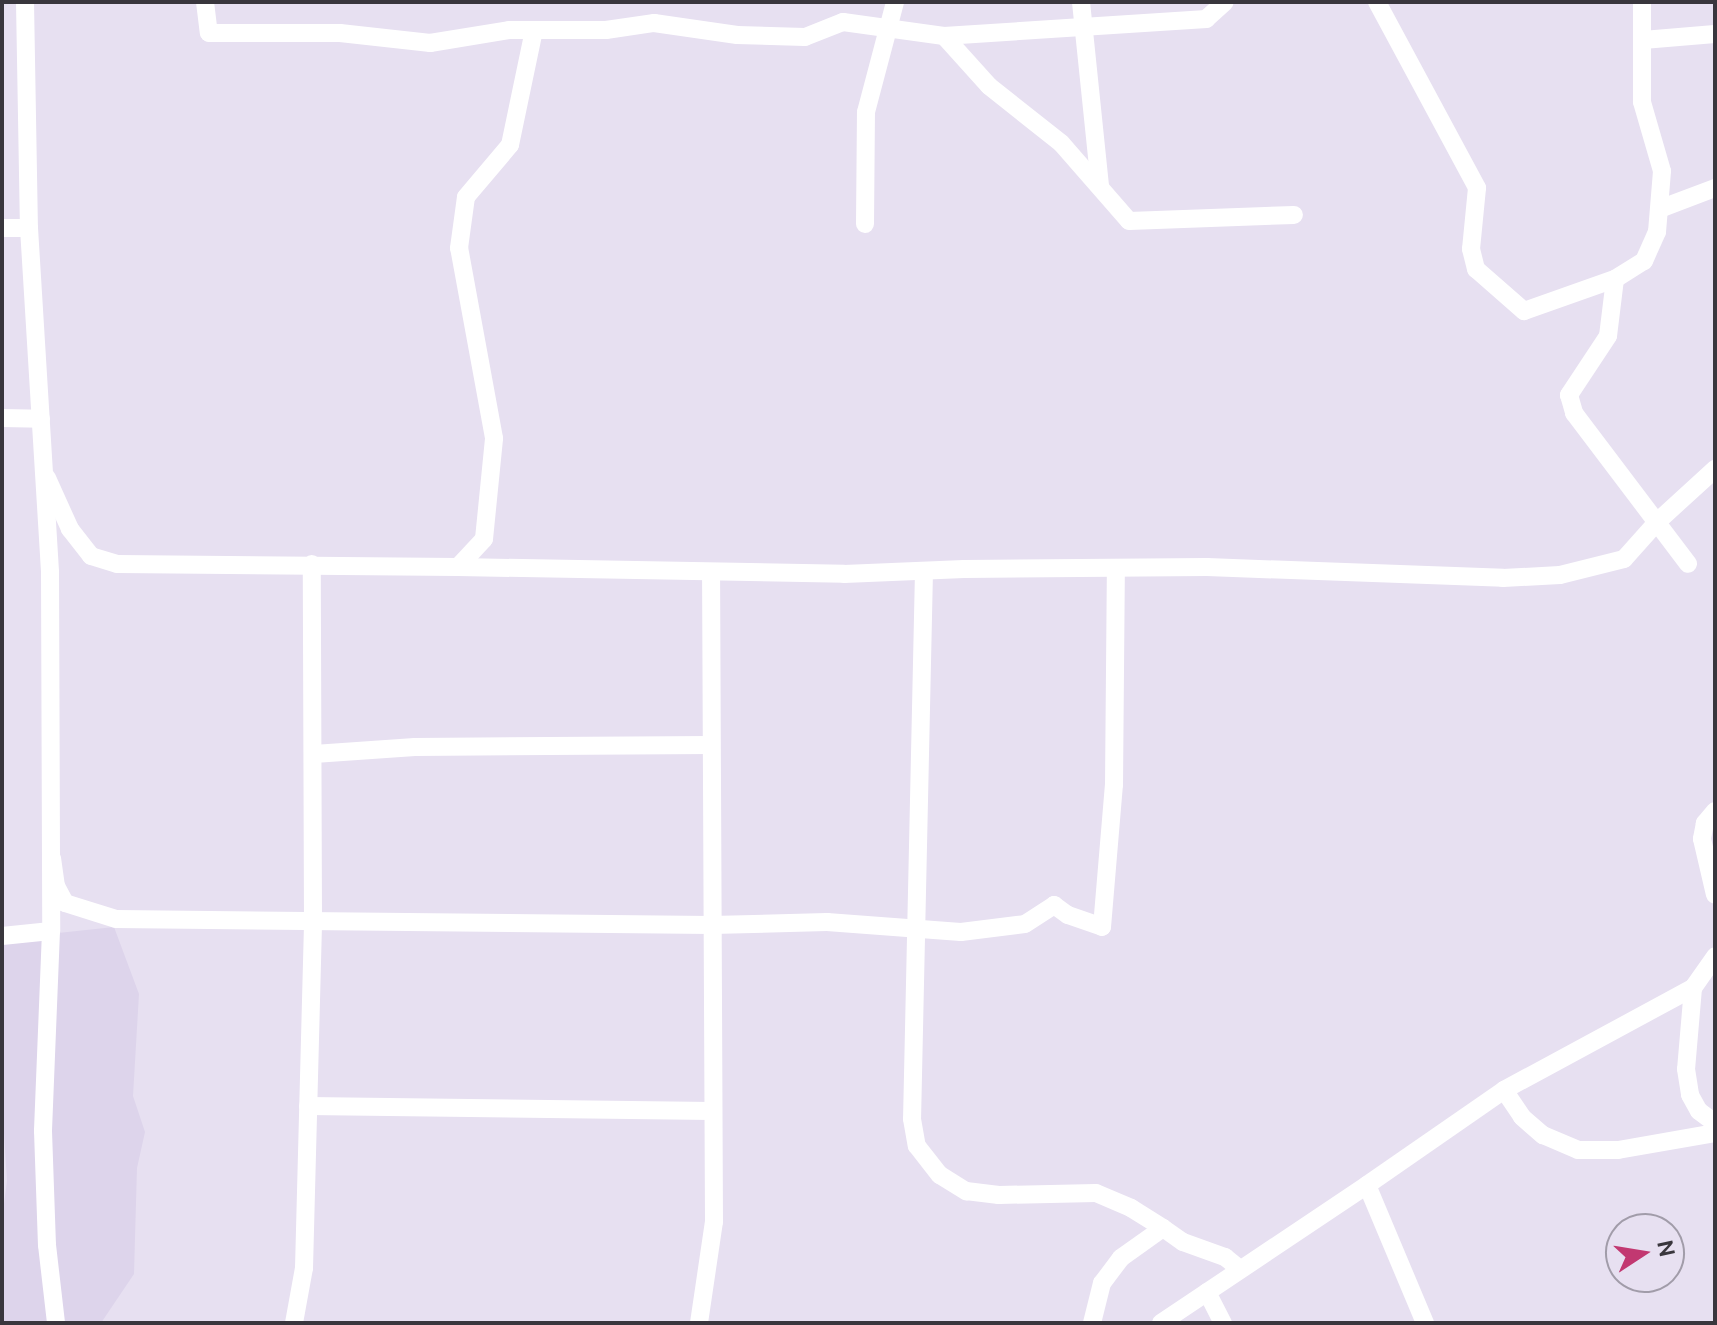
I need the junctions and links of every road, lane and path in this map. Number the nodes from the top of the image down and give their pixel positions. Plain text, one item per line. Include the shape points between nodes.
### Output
1 (25, 2) edge
2 (205, 2) edge
3 (895, 2) edge
4 (1081, 2) edge
5 (1225, 2) edge
6 (1377, 2) edge
7 (1642, 2) edge
8 (886, 29) junction
9 (1083, 29) junction
10 (534, 30) junction
11 (1715, 34) edge
12 (944, 36) junction
13 (1643, 40) junction
14 (1100, 185) junction
15 (1715, 188) edge
16 (1662, 208) junction
17 (1294, 215) dead end
18 (865, 224) dead end
19 (2, 228) edge
20 (29, 228) junction
21 (1615, 279) junction
22 (2, 418) edge
23 (41, 419) junction
24 (1715, 469) edge
25 (44, 474) junction
26 (1657, 522) junction
27 (312, 564) junction
28 (1688, 564) dead end
29 (458, 567) junction
30 (1116, 568) junction
31 (924, 571) junction
32 (711, 573) junction
33 (711, 745) junction
34 (314, 754) junction
35 (1715, 811) edge
36 (52, 858) junction
37 (1715, 895) edge
38 (313, 920) junction
39 (712, 925) junction
40 (918, 926) junction
41 (51, 931) junction
42 (2, 936) edge
43 (1715, 956) edge
44 (1693, 988) junction
45 (1504, 1090) junction
46 (308, 1106) junction
47 (712, 1111) junction
48 (1715, 1123) edge
49 (1715, 1133) edge
50 (1367, 1185) junction
51 (1163, 1228) junction
52 (1240, 1269) junction
53 (1207, 1292) junction
54 (56, 1323) edge
55 (294, 1323) edge
56 (699, 1323) edge
57 (1092, 1323) edge
58 (1161, 1323) edge
59 (1223, 1323) edge
60 (1425, 1323) edge

1 - 20 street
2 - 10 street via 209,33 340,33 430,43
3 - 8 street
4 - 9 street
5 - 9 street via 1206,19
6 - 21 street via 1477,188 1471,249 1476,269 1524,311
7 - 13 street
8 - 10 street via 843,22 805,37 737,35 654,23 606,30
8 - 12 street
8 - 18 street via 866,112
9 - 12 street
9 - 14 street
10 - 29 street via 510,145 466,197 459,248 494,438 484,539
11 - 13 street
12 - 14 street via 989,86 1061,143
13 - 16 street via 1642,102 1662,171
14 - 17 street via 1129,221
15 - 16 street
16 - 21 street via 1644,261
19 - 20 street
20 - 23 street
21 - 26 street via 1608,336 1569,395 1574,413
22 - 23 street
23 - 25 street
24 - 26 street
25 - 27 street via 70,529 91,556 117,564
25 - 36 street
26 - 28 street
26 - 30 street via 1624,559 1560,575
27 - 29 street
27 - 34 street
29 - 32 street
30 - 31 street
30 - 40 street via 1113,801 1102,927 1054,905 1025,924 961,932
31 - 32 street
31 - 40 street via 916,797
32 - 33 street
33 - 34 street via 415,747
33 - 39 street
34 - 38 street
35 - 37 street via 1705,823 1702,839
36 - 38 street via 65,903 116,919
36 - 41 street
38 - 39 street
38 - 46 street
39 - 40 street
39 - 47 street
40 - 51 street via 912,1119 917,1146 940,1175 966,1191 999,1195 1096,1193
41 - 42 street
41 - 54 street via 43,1131
43 - 44 street
44 - 45 street
44 - 48 street via 1686,1069 1690,1095
45 - 49 street via 1522,1117 1543,1135 1578,1150 1618,1150
45 - 50 street
46 - 47 street
46 - 55 street via 304,1268
47 - 56 street via 714,1222
50 - 52 street
50 - 60 street
51 - 52 street
51 - 57 street via 1121,1258 1102,1283
52 - 53 street
53 - 58 street
53 - 59 street

